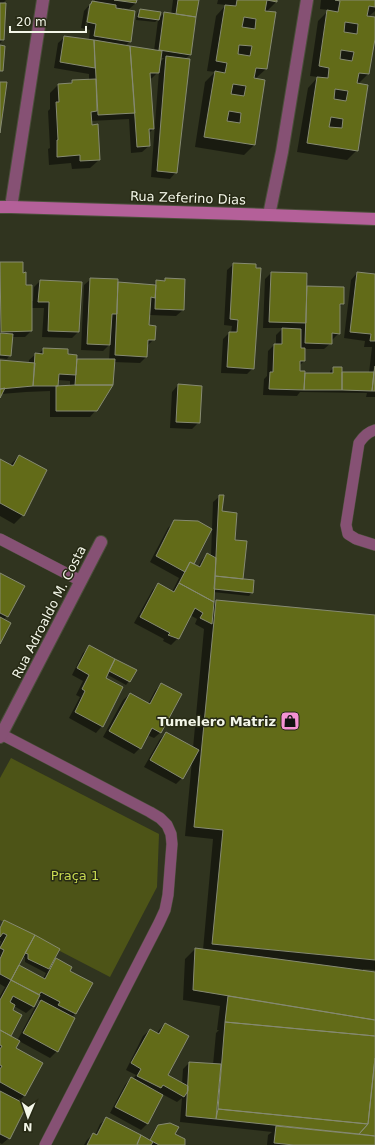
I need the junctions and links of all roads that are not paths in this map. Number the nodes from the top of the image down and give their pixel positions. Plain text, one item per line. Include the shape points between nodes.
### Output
1 (43, 0) edge
2 (307, 0) edge
3 (6, 207) edge
4 (269, 215) junction
5 (375, 219) edge
6 (375, 430) edge
7 (0, 539) edge
8 (101, 542) dead end
9 (375, 545) edge
10 (80, 581) junction
11 (1, 736) edge
12 (45, 1145) edge

1 - 3 street
2 - 4 street
3 - 4 street, Rua Zeferino Dias
4 - 5 street, Rua Zeferino Dias
6 - 9 lane via 366,434 359,443 346,525 348,534
7 - 10 lane
8 - 10 street, Rua Adroaldo M. Costa
10 - 11 street, Rua Adroaldo M. Costa
11 - 12 lane via 150,812 167,825 171,834 165,910

